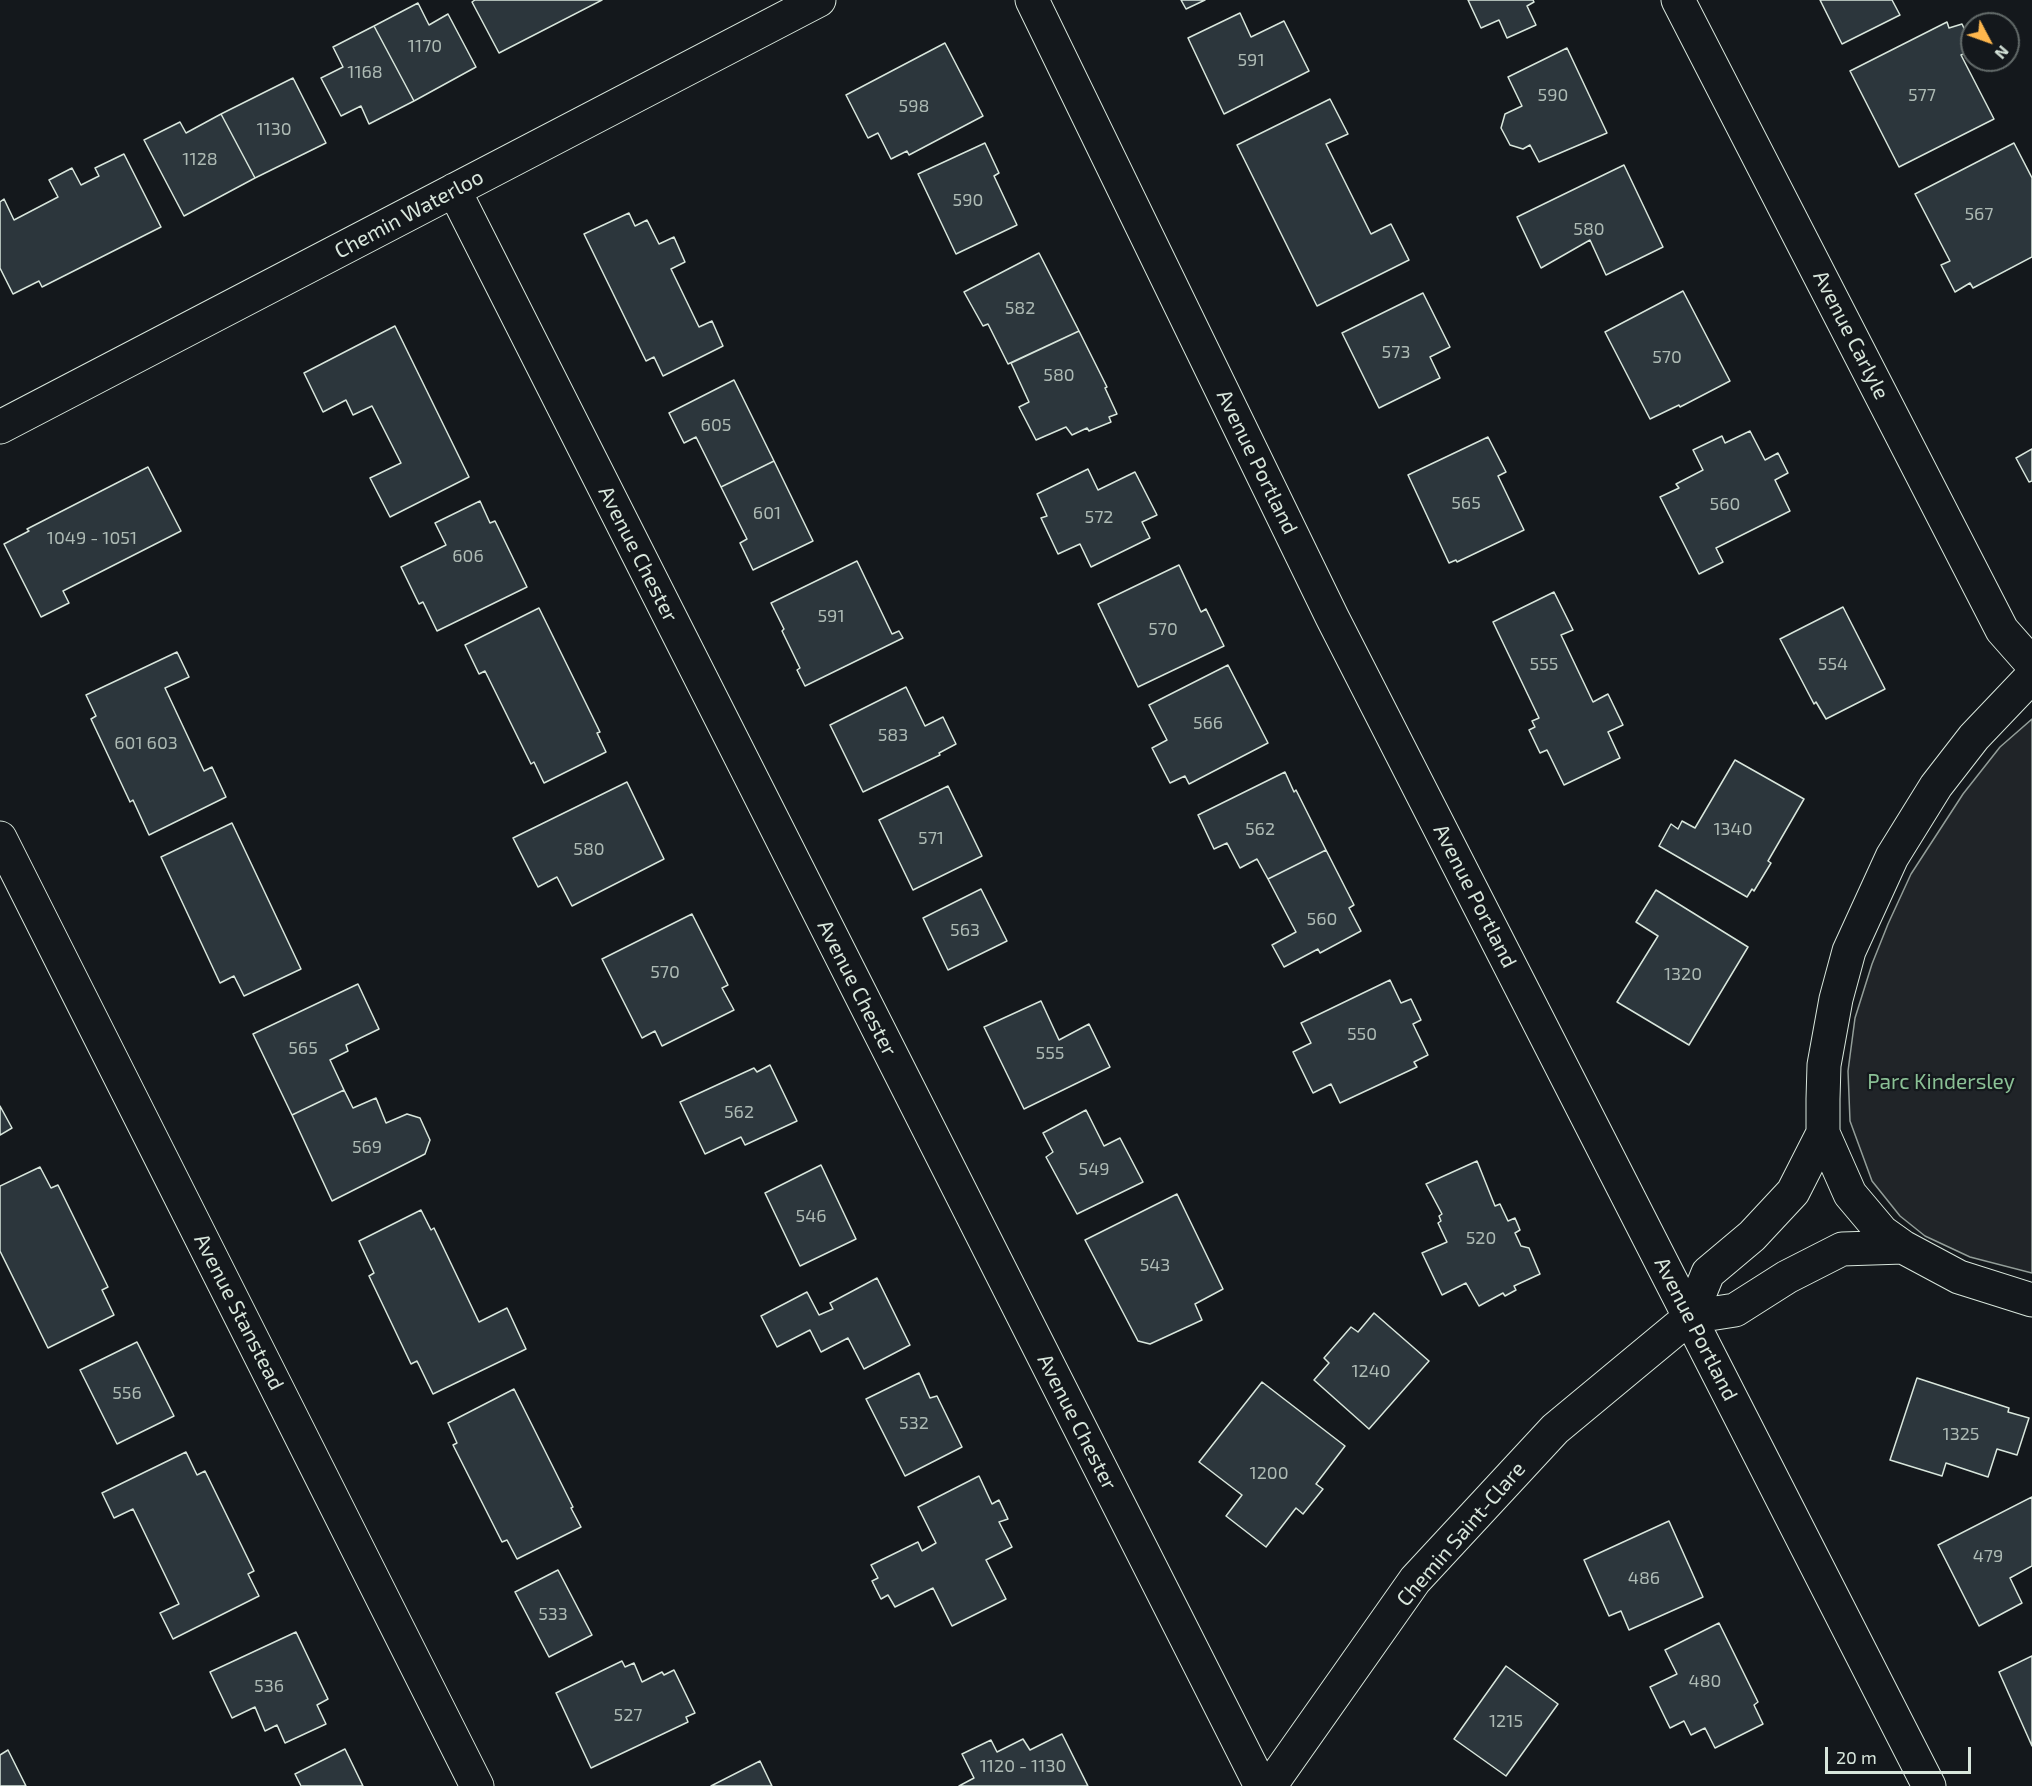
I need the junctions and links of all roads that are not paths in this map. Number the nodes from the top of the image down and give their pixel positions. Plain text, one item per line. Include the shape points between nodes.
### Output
1 (819, 0) edge
2 (1032, 0) edge
3 (1678, 0) edge
4 (454, 190) junction
5 (0, 427) edge
6 (2032, 664) edge
7 (2032, 676) edge
8 (0, 838) edge
9 (1823, 1132) junction
10 (1903, 1246) junction
11 (2032, 1300) edge
12 (1690, 1317) junction
13 (477, 1786) edge
14 (1261, 1786) edge
15 (1270, 1786) edge
16 (1929, 1786) edge

1 - 4 street, Chemin Waterloo
2 - 12 street, Avenue Portland via 1332,617
3 - 6 street, Avenue Carlyle via 2002,630
4 - 5 street, Chemin Waterloo
4 - 14 street, Avenue Chester
7 - 9 street, Chemin Saint-Clare via 1974,737 1936,786 1892,857 1850,951 1836,999 1824,1065
8 - 13 street, Avenue Stanstead
9 - 10 street, Chemin Saint-Clare via 1850,1194 1882,1232
9 - 12 street, Chemin Saint-Clare via 1793,1192 1752,1236 1708,1272
10 - 11 street, Chemin Saint-Clare via 1959,1277
10 - 12 street via 1842,1249 1787,1276 1735,1310
12 - 15 street, Chemin Saint-Clare via 1555,1429 1415,1580
12 - 16 street, Avenue Portland

